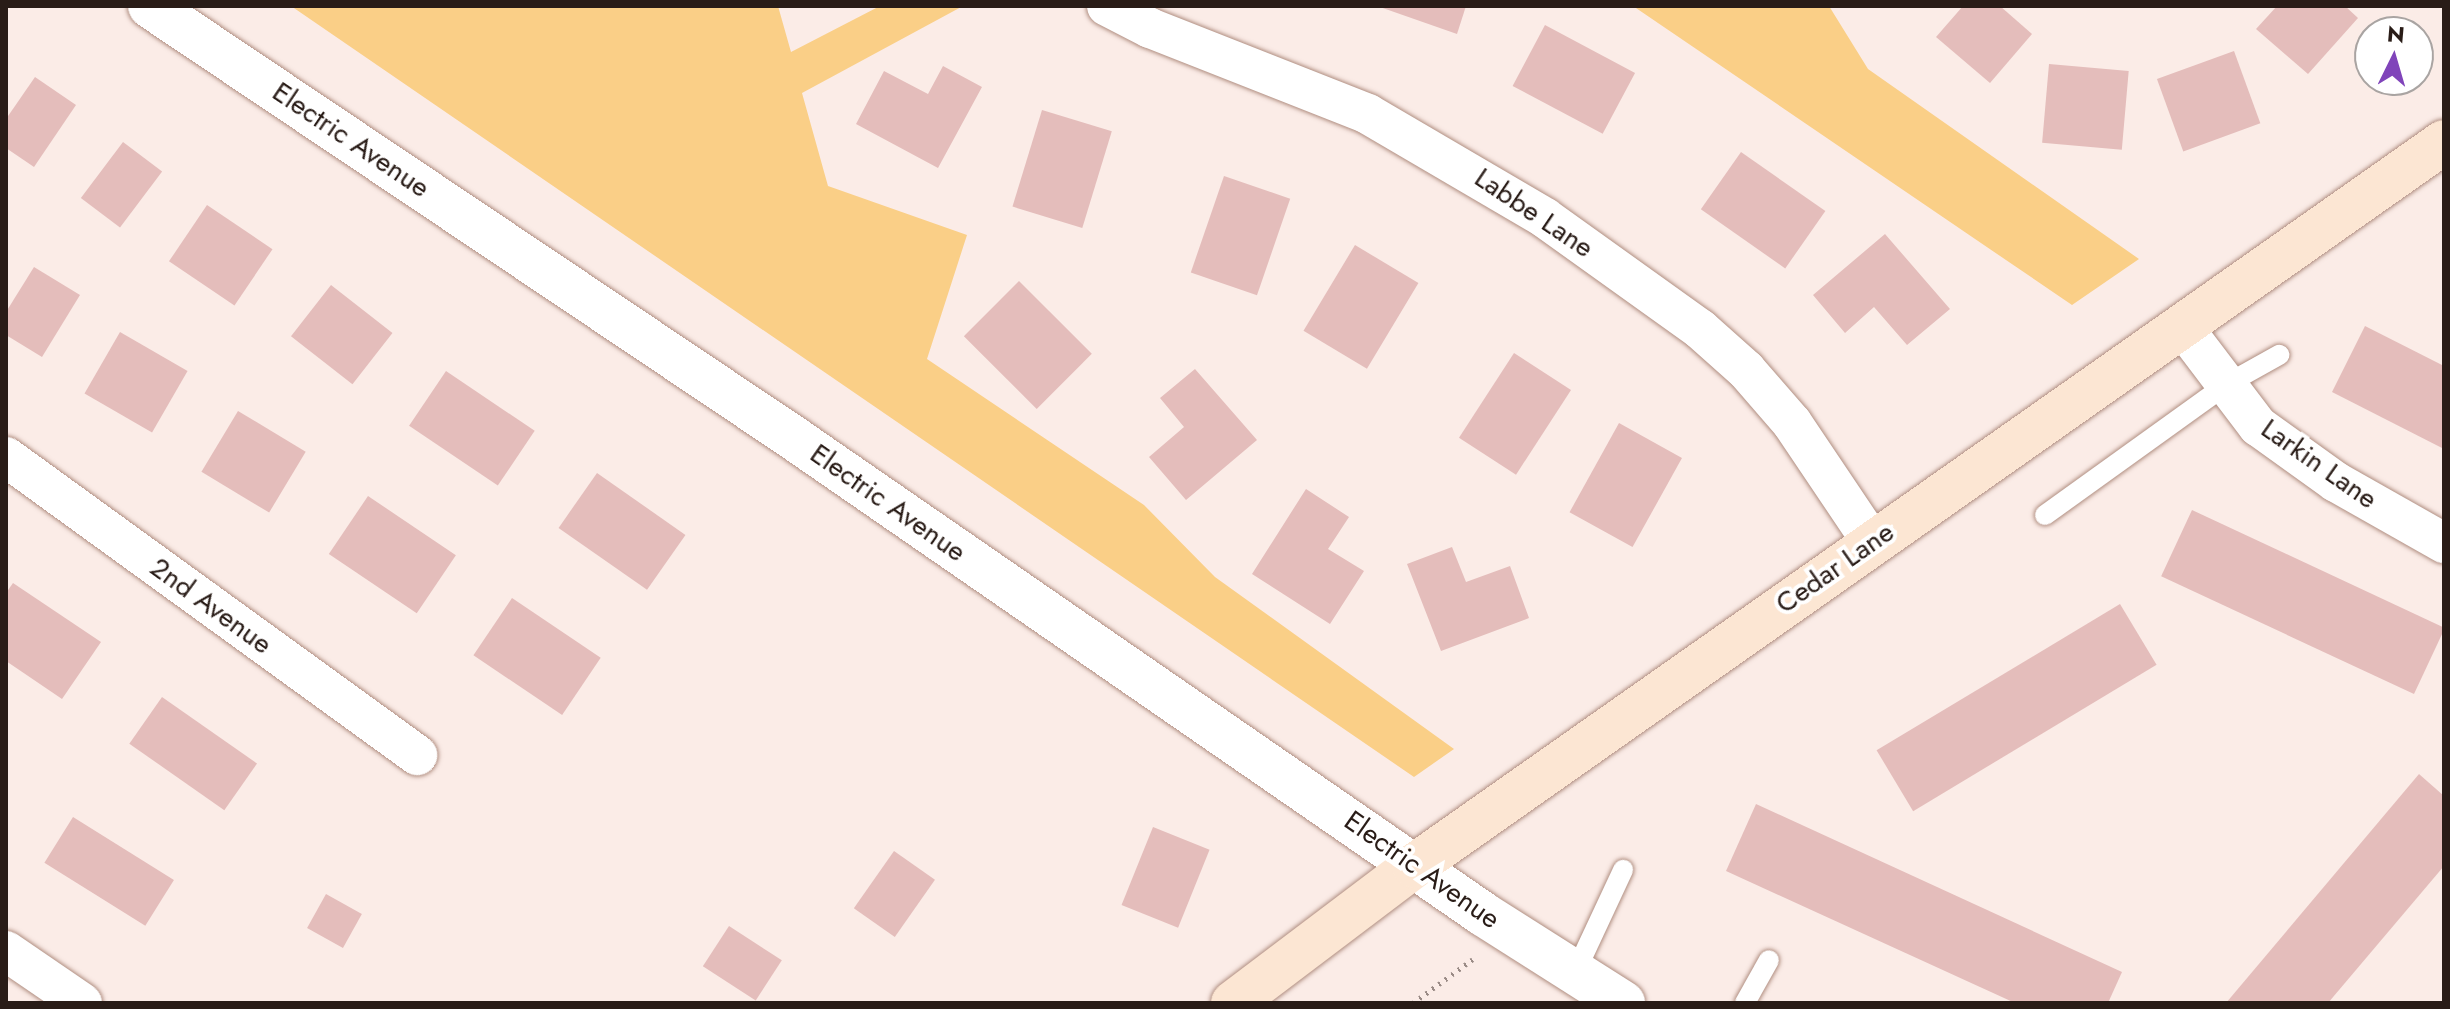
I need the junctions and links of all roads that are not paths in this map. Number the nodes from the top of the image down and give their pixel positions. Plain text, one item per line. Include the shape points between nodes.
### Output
1 (150, 6) edge
2 (1107, 6) edge
3 (2442, 147) edge
4 (2182, 326) junction
5 (2279, 355) dead end
6 (2227, 384) junction
7 (6, 457) edge
8 (2045, 515) dead end
9 (1872, 542) junction
10 (2444, 543) edge
11 (417, 755) dead end
12 (1414, 866) junction
13 (1623, 870) dead end
14 (6, 951) edge
15 (1769, 960) dead end
16 (1575, 973) junction
17 (82, 1003) edge
18 (1233, 1003) edge
19 (1623, 1003) edge
20 (1745, 1003) edge

1 - 12 street, Electric Avenue via 795,439
2 - 9 street, Labbe Lane via 1368,114 1545,218 1700,329 1746,370 1792,423
3 - 4 main road, Cedar Lane
4 - 6 street, Larkin Lane
4 - 9 main road, Cedar Lane
5 - 6 lane
6 - 8 lane
6 - 10 street, Larkin Lane via 2258,426 2336,482
7 - 11 street, 2nd Avenue
9 - 12 main road, Cedar Lane
12 - 16 street, Electric Avenue
12 - 18 main road, Cedar Lane
13 - 16 lane
14 - 17 street
15 - 20 lane
16 - 19 street, Electric Avenue

